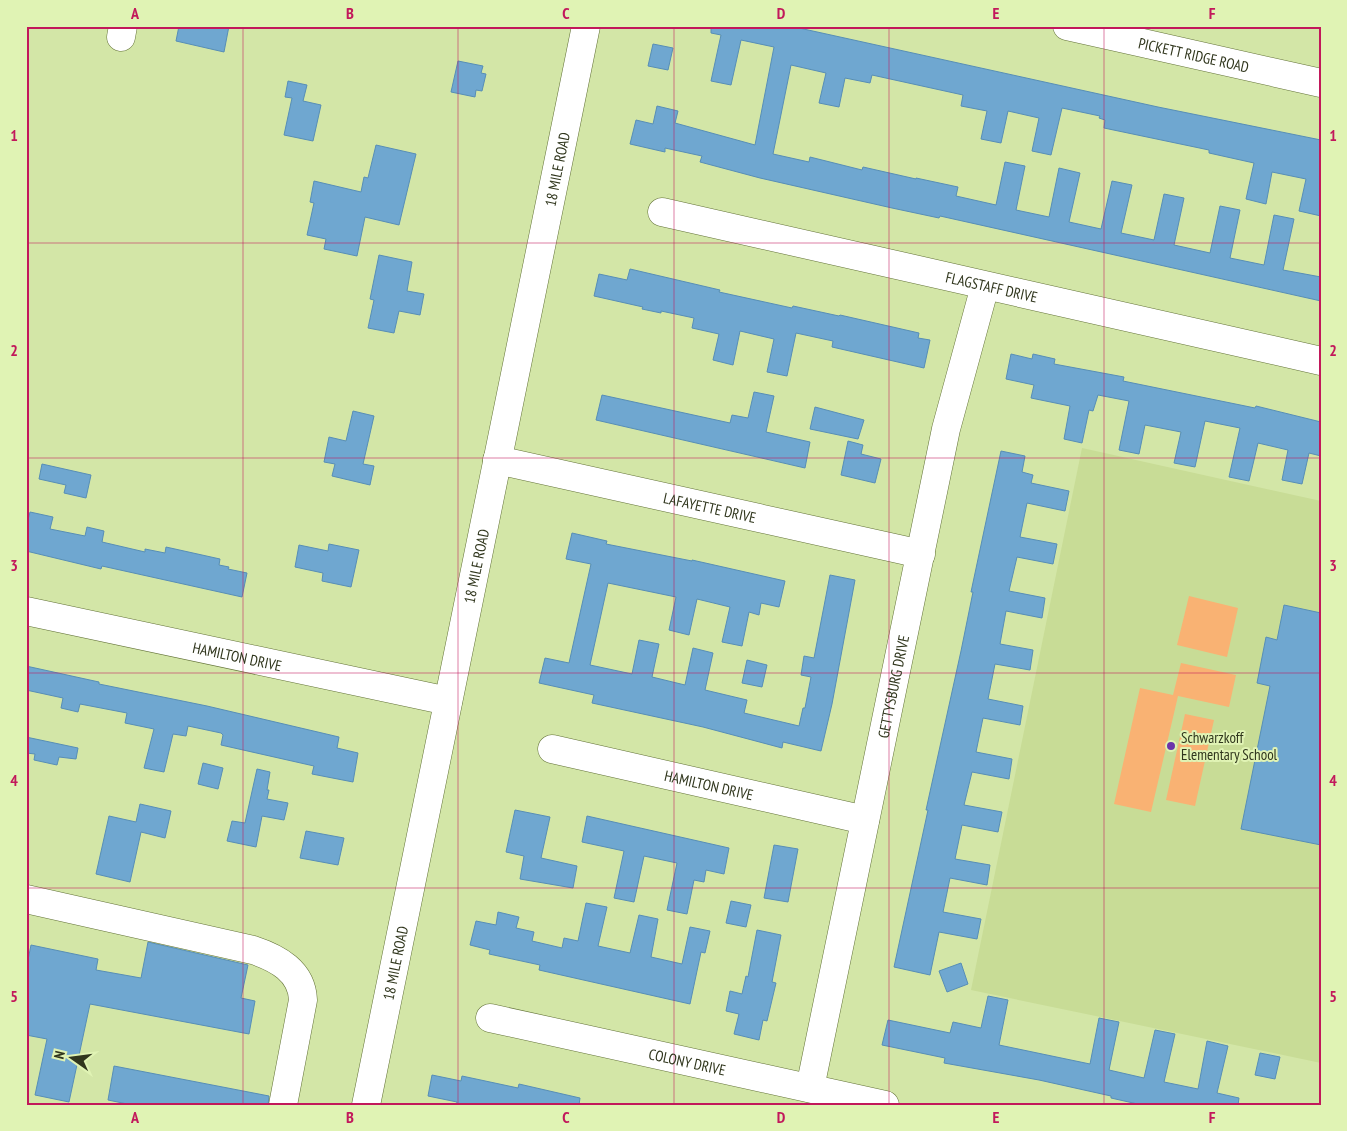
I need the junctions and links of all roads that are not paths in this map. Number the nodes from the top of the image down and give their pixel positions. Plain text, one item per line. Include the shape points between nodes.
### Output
1 (586, 26) edge
2 (1067, 26) edge
3 (1321, 83) edge
4 (662, 212) dead end
5 (985, 286) junction
6 (1321, 361) edge
7 (498, 460) junction
8 (921, 554) junction
9 (26, 611) edge
10 (448, 701) junction
11 (552, 749) dead end
12 (865, 820) junction
13 (26, 900) edge
14 (490, 1018) dead end
15 (810, 1088) junction
16 (283, 1105) edge
17 (366, 1105) edge
18 (885, 1105) edge

1 - 7 street, 18 MILE ROAD
2 - 3 street, PICKETT RIDGE ROAD
4 - 5 street, FLAGSTAFF DRIVE
5 - 6 street, FLAGSTAFF DRIVE
5 - 8 street, GETTYSBURG DRIVE via 946,429
7 - 8 street, LAFAYETTE DRIVE
7 - 10 street, 18 MILE ROAD
8 - 12 street, GETTYSBURG DRIVE
9 - 10 street, HAMILTON DRIVE
10 - 17 street, 18 MILE ROAD
11 - 12 street, HAMILTON DRIVE
12 - 15 street, GETTYSBURG DRIVE
13 - 16 street via 252,950 283,964 294,974 303,991
14 - 15 street, COLONY DRIVE
15 - 18 street, COLONY DRIVE

